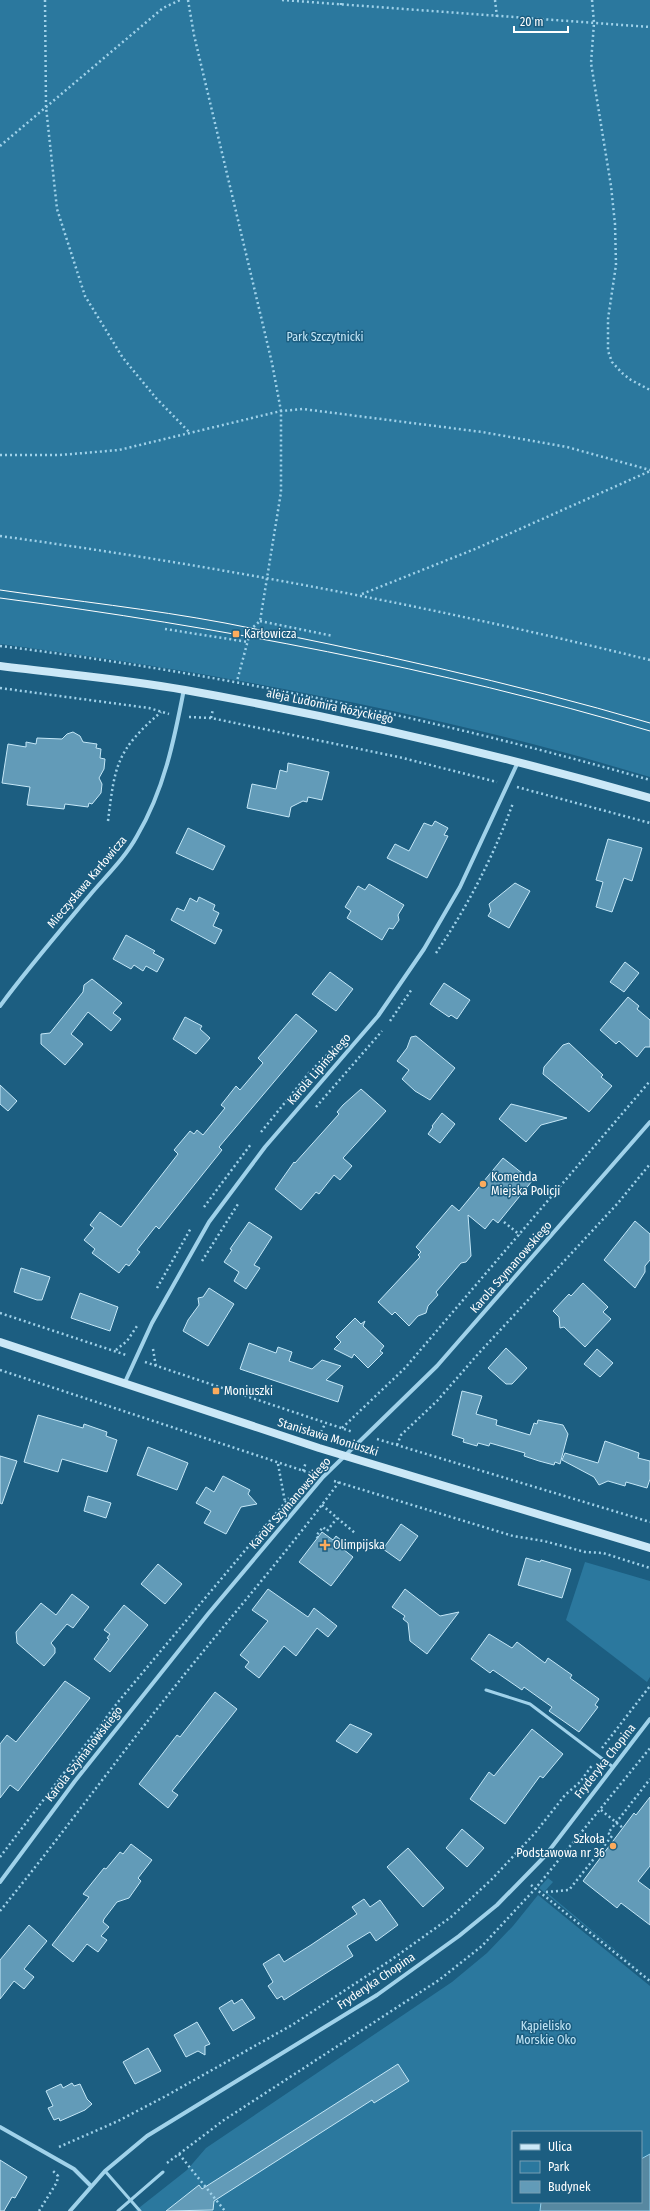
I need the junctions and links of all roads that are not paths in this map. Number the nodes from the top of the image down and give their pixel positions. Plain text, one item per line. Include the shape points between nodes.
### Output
1 (0, 666) edge
2 (184, 689) junction
3 (518, 762) junction
4 (650, 798) edge
5 (0, 1006) edge
6 (650, 1122) edge
7 (0, 1342) edge
8 (125, 1382) junction
9 (346, 1456) junction
10 (650, 1548) edge
11 (486, 1690) dead end
12 (650, 1719) edge
13 (613, 1767) junction
14 (0, 1882) edge
15 (0, 2127) edge
16 (105, 2171) junction
17 (163, 2172) dead end
18 (91, 2186) junction
19 (130, 2201) junction
20 (70, 2211) edge
21 (118, 2211) edge
22 (140, 2211) edge

1 - 2 street, aleja Ludomira Różyckiego
2 - 3 street, aleja Ludomira Różyckiego via 341,720
2 - 5 street, Mieczysława Karłowicza via 171,755 156,797 137,837 113,870 24,972
3 - 4 street, aleja Ludomira Różyckiego
3 - 8 street, Karola Lipińskiego via 460,887 424,949 378,1016 265,1147 209,1222 152,1323
6 - 9 street, Karola Szymanowskiego via 437,1366
7 - 8 street, Stanisława Moniuszki
8 - 9 street, Stanisława Moniuszki
9 - 10 street, Stanisława Moniuszki
9 - 14 street, Karola Szymanowskiego via 323,1477 208,1614 75,1781
11 - 13 lane via 530,1704
12 - 13 street, Fryderyka Chopina
13 - 16 street, Fryderyka Chopina via 545,1856 497,1905 459,1936 382,1992 147,2136
15 - 18 street via 74,2169
16 - 18 street, Fryderyka Chopina
16 - 19 lane
17 - 19 lane
18 - 20 street, Fryderyka Chopina
19 - 21 lane
19 - 22 lane

